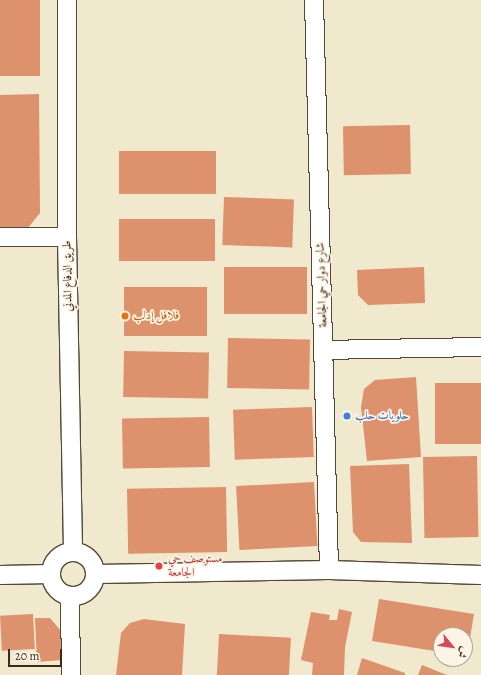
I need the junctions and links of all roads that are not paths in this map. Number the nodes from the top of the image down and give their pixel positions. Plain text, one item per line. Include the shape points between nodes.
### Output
1 (67, 0) edge
2 (314, 0) edge
3 (0, 237) edge
4 (67, 237) junction
5 (481, 347) edge
6 (323, 350) junction
7 (73, 552) junction
8 (329, 570) junction
9 (51, 574) junction
10 (96, 574) junction
11 (0, 575) edge
12 (481, 575) edge
13 (70, 596) junction
14 (71, 675) edge

1 - 4 street, طريق الدفاع المدني
2 - 6 street, شارع دوار حي الجامعة
3 - 4 street
4 - 7 street, طريق الدفاع المدني
5 - 6 street
6 - 8 street, شارع دوار حي الجامعة
7 - 9 street via 58,558
7 - 10 street via 89,558
8 - 10 street
8 - 12 street
9 - 11 street
9 - 13 street via 54,584 61,592
10 - 13 street via 88,590
13 - 14 street

